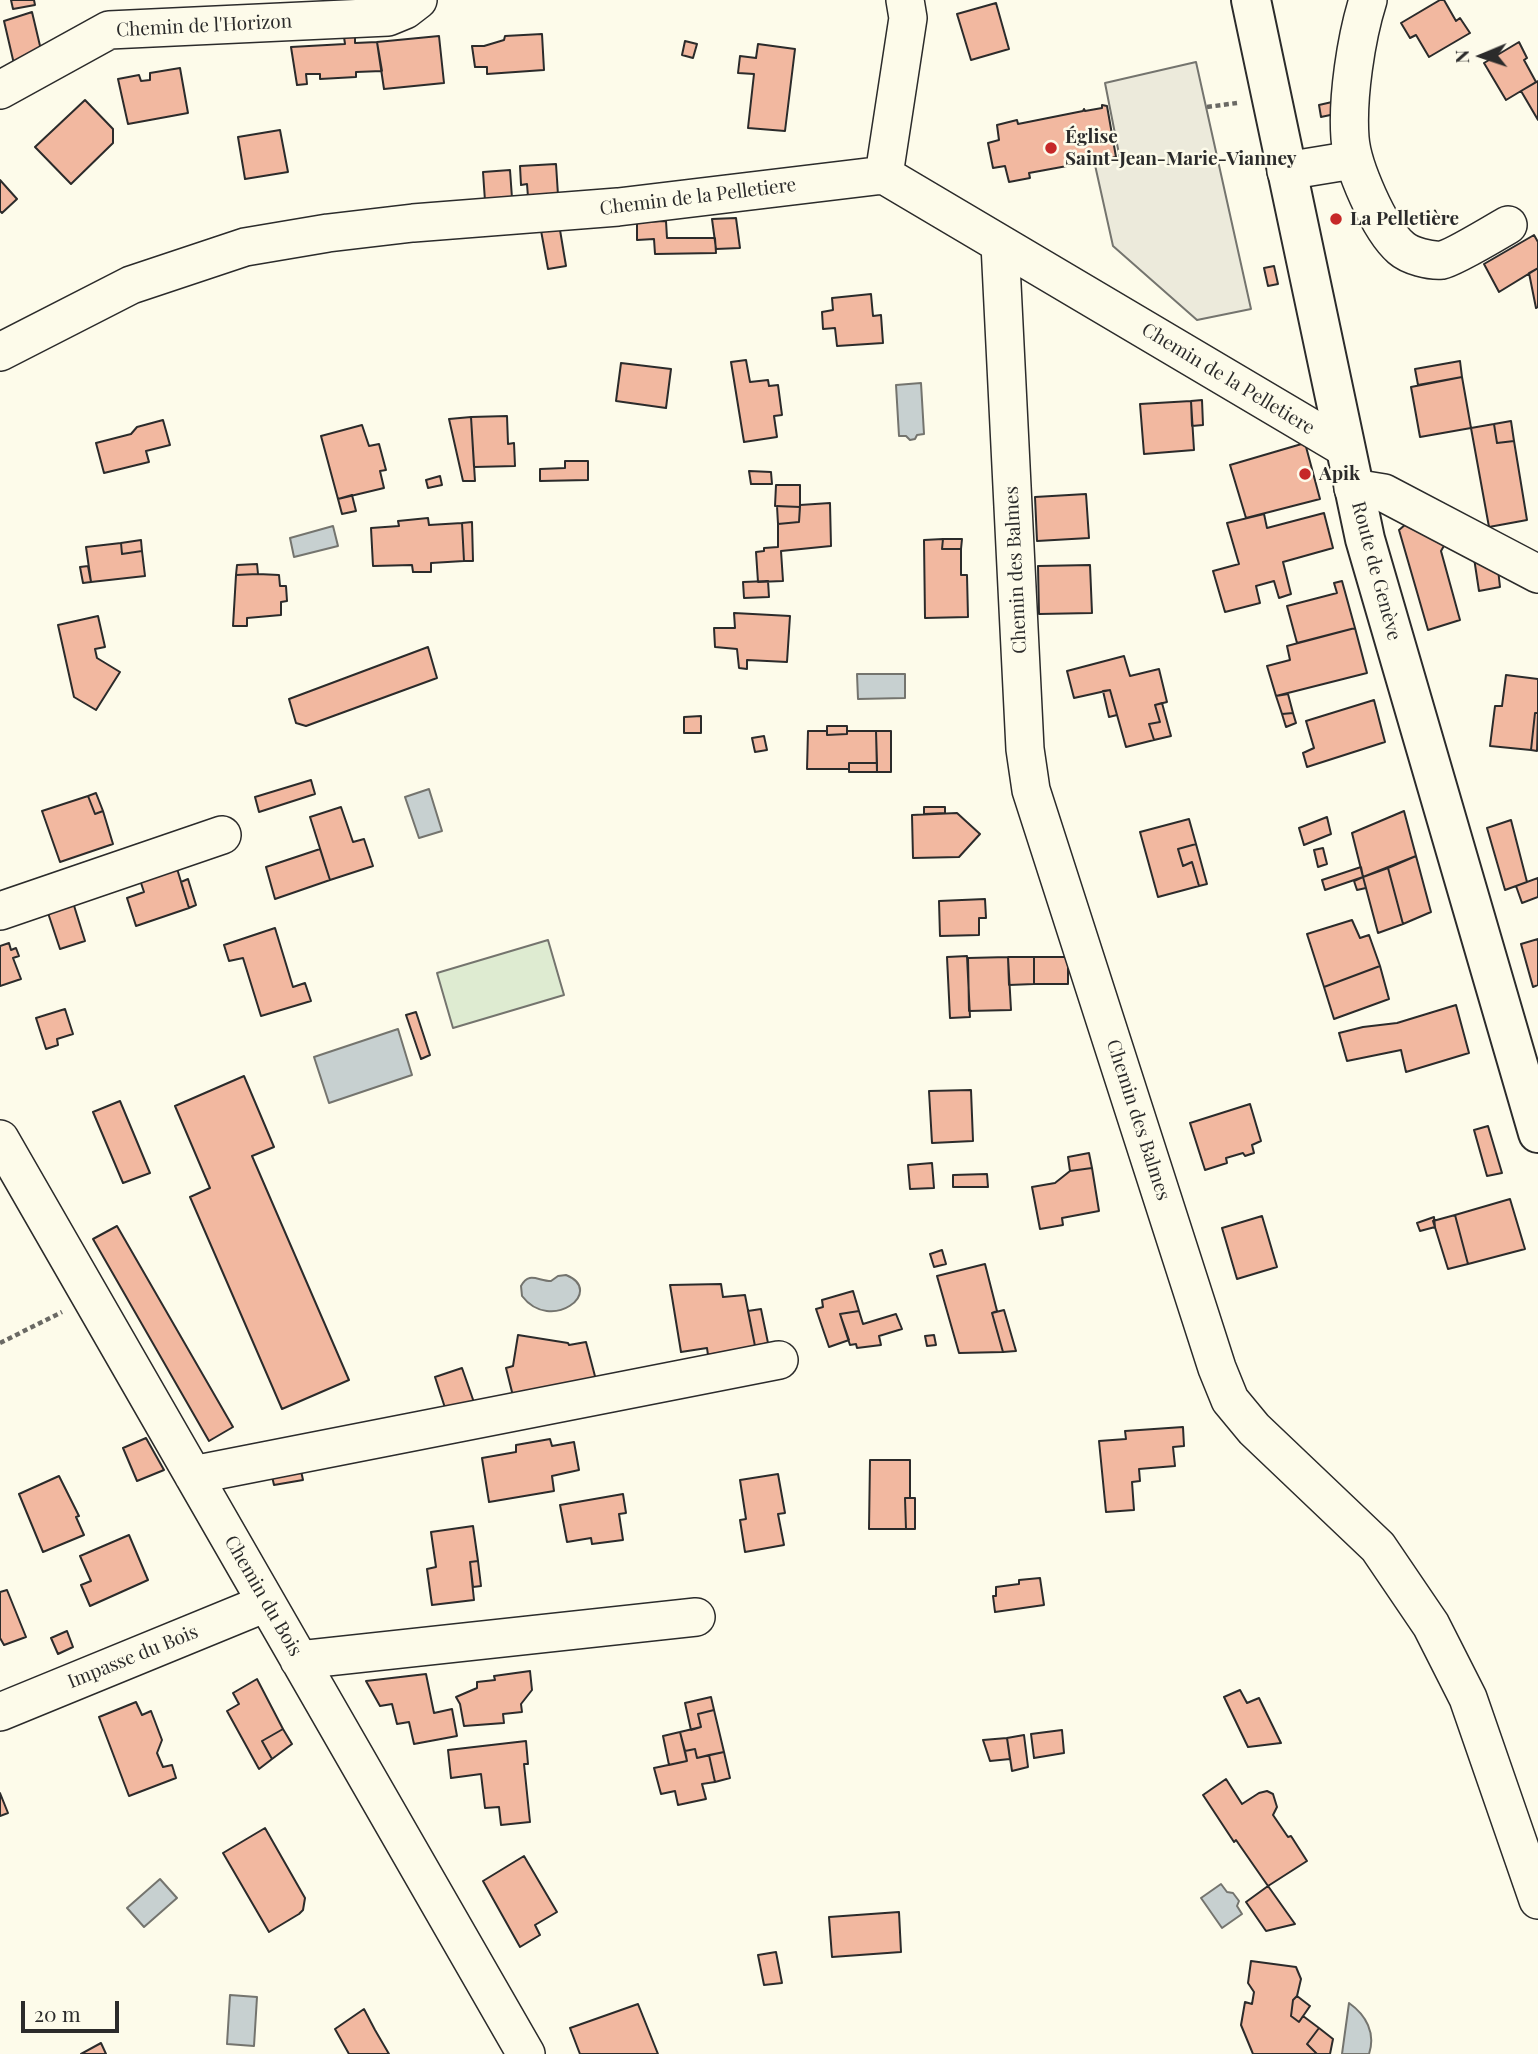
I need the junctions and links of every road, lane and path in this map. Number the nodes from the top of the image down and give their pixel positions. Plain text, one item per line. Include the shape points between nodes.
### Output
1 (418, 0) edge
2 (905, 0) edge
3 (1251, 0) edge
4 (1368, 0) edge
5 (0, 90) edge
6 (1245, 102) dead end
7 (1207, 107) dead end
8 (1353, 160) junction
9 (1286, 171) junction
10 (884, 175) junction
11 (1508, 225) dead end
12 (1000, 244) junction
13 (0, 352) edge
14 (1345, 448) junction
15 (1353, 488) junction
16 (1538, 574) edge
17 (222, 835) dead end
18 (0, 911) edge
19 (1538, 1133) edge
20 (0, 1139) edge
21 (91, 1298) junction
22 (0, 1343) edge
23 (779, 1360) dead end
24 (193, 1475) junction
25 (266, 1603) junction
26 (696, 1617) dead end
27 (299, 1660) junction
28 (0, 1712) edge
29 (1538, 1900) edge
30 (526, 2054) edge

1 - 5 street, Chemin de l'Horizon via 388,17 109,30
2 - 10 street via 908,18
3 - 9 main road, Route de Genève
4 - 8 street via 1351,103
6 - 7 path
8 - 9 street
8 - 11 street via 1382,224 1402,249 1421,258 1443,260
9 - 14 main road, Route de Genève
10 - 12 street, Chemin de la Pelletiere
10 - 13 street, Chemin de la Pelletiere via 618,208 412,223 244,247 131,285
12 - 14 street, Chemin de la Pelletiere
12 - 29 street, Chemin des Balmes via 1024,749 1031,790 1217,1368 1230,1399 1254,1429 1378,1547 1432,1625 1468,1698
14 - 15 main road, Route de Genève
15 - 16 street via 1384,493
15 - 19 main road, Route de Genève
17 - 18 street
20 - 21 street, Chemin du Bois
21 - 22 path
21 - 24 street, Chemin du Bois
23 - 24 street
24 - 25 street, Chemin du Bois
25 - 27 street, Chemin du Bois
25 - 28 street, Impasse du Bois
26 - 27 street
27 - 30 street, Chemin du Bois

